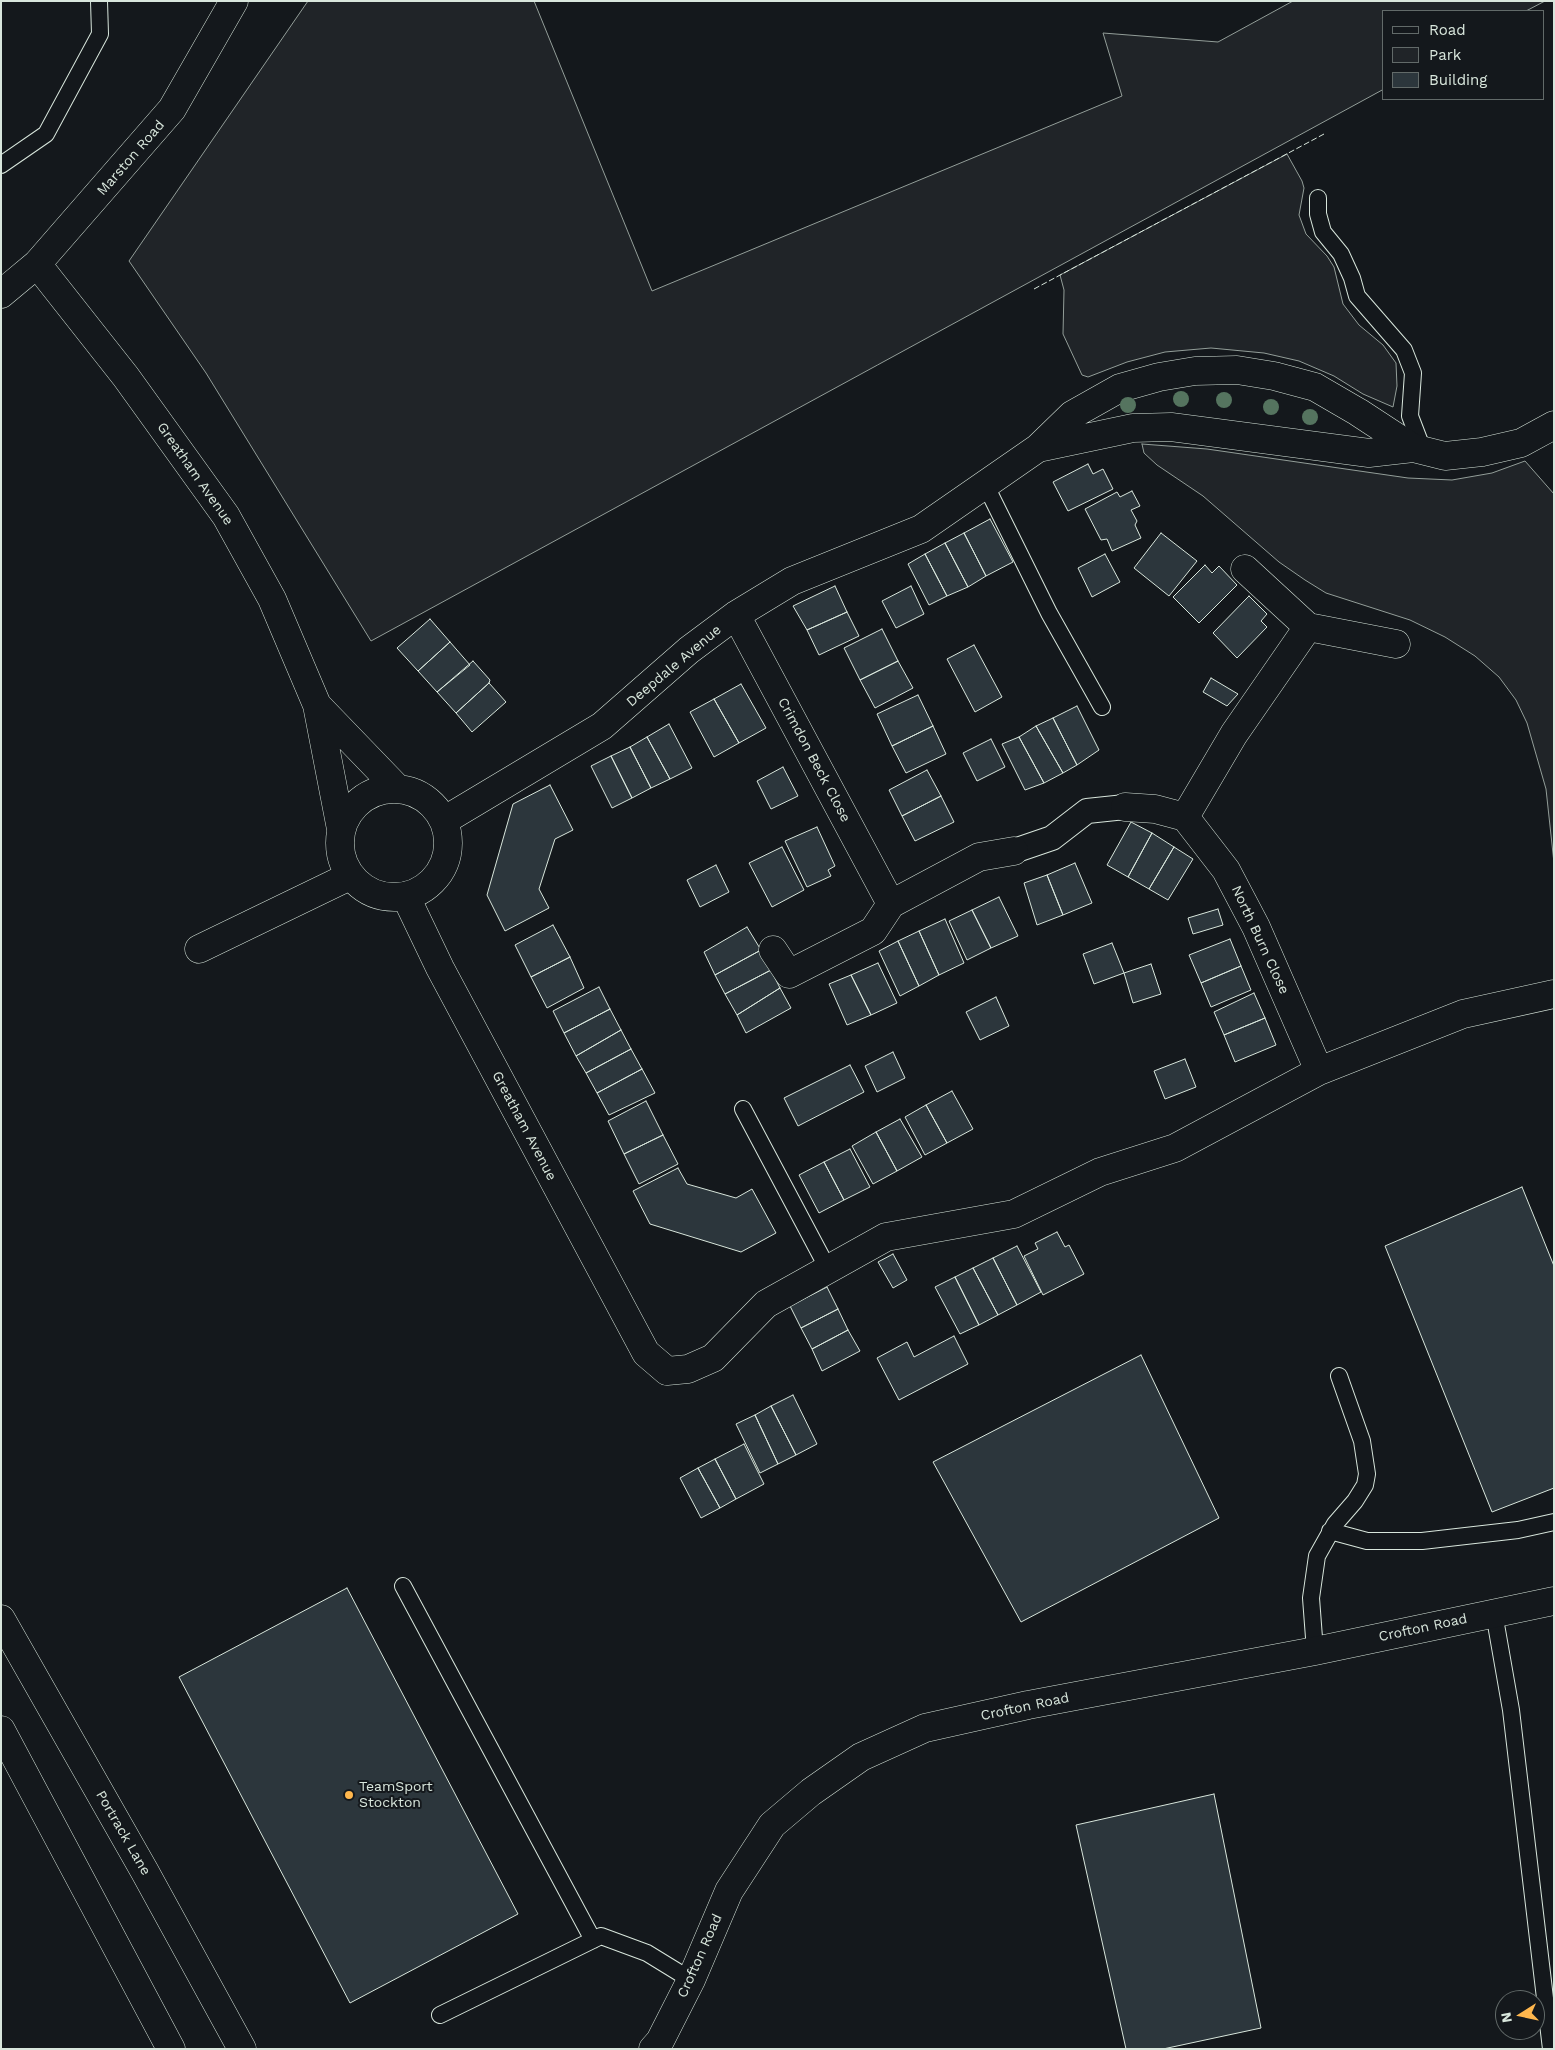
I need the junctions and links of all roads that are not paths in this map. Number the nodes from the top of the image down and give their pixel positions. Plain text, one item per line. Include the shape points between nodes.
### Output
1 (99, 1) edge
2 (234, 1) edge
3 (1, 165) edge
4 (1318, 198) dead end
5 (37, 264) junction
6 (1, 294) edge
7 (1554, 425) edge
8 (1038, 448) junction
9 (1418, 449) junction
10 (985, 484) junction
11 (1245, 569) dead end
12 (736, 616) junction
13 (1308, 627) junction
14 (1396, 644) dead end
15 (317, 706) junction
16 (1102, 707) dead end
17 (397, 788) junction
18 (1124, 807) joint
19 (1185, 817) junction
20 (445, 820) junction
21 (341, 829) junction
22 (1014, 851) joint
23 (350, 876) junction
24 (406, 897) junction
25 (891, 904) junction
26 (199, 949) dead end
27 (773, 950) dead end
28 (1554, 994) edge
29 (1319, 1071) junction
30 (743, 1109) dead end
31 (828, 1269) junction
32 (1339, 1376) dead end
33 (1554, 1522) edge
34 (1330, 1532) junction
35 (403, 1586) dead end
36 (1554, 1601) edge
37 (1494, 1614) junction
38 (1, 1619) edge
39 (1315, 1651) junction
40 (1, 1730) edge
41 (593, 1940) junction
42 (690, 1980) junction
43 (440, 2015) dead end
44 (171, 2049) edge
45 (242, 2049) edge
46 (653, 2049) edge
47 (1551, 2049) edge

1 - 3 lane via 100,34 46,134
2 - 5 street, Marston Road via 172,109
4 - 9 lane via 1323,232 1341,254 1358,296 1404,350 1413,373 1410,416
5 - 6 street, Marston Road
5 - 15 street, Greatham Avenue via 126,377 226,516 272,600
7 - 9 street via 1521,442 1482,452 1445,456
8 - 9 street via 1134,428 1171,427 1369,453
8 - 9 street via 1072,415 1120,388 1195,371 1237,370 1315,387
8 - 10 street, Deepdale Avenue
10 - 12 street, Deepdale Avenue via 922,529 792,581
10 - 16 lane
11 - 13 street
12 - 20 street, Deepdale Avenue via 689,650 602,726
12 - 25 street, Crimdon Beck Close
13 - 14 street
13 - 19 street via 1234,734
15 - 17 street
15 - 21 street
17 - 20 street via 426,797
17 - 21 street via 364,796
18 - 19 street via 1155,809
18 - 22 street via 1087,811 1052,838
19 - 29 street, North Burn Close via 1226,870 1252,918
20 - 24 street via 448,858 430,885
21 - 23 street via 341,856
22 - 25 street via 979,857
23 - 24 street via 374,895
23 - 26 street
24 - 31 street, Greatham Avenue via 440,968 646,1353 667,1371 688,1369 713,1358 766,1304
25 - 27 street via 873,931 789,974
28 - 29 street via 1463,1014
29 - 31 street via 1175,1148 1100,1172 1014,1214 886,1237
30 - 31 lane
32 - 34 lane via 1362,1441 1367,1474 1355,1501
33 - 34 lane via 1518,1530 1422,1541 1367,1541
34 - 39 lane via 1317,1556 1312,1580
35 - 41 lane
36 - 37 street, Crofton Road
37 - 39 street, Crofton Road
37 - 47 lane via 1511,1710
38 - 45 street, Portrack Lane
39 - 42 street, Crofton Road via 1028,1705 925,1728 861,1757 811,1792 772,1825 728,1891
40 - 44 street
41 - 42 lane via 601,1936 647,1953
41 - 43 lane
42 - 46 street, Crofton Road

